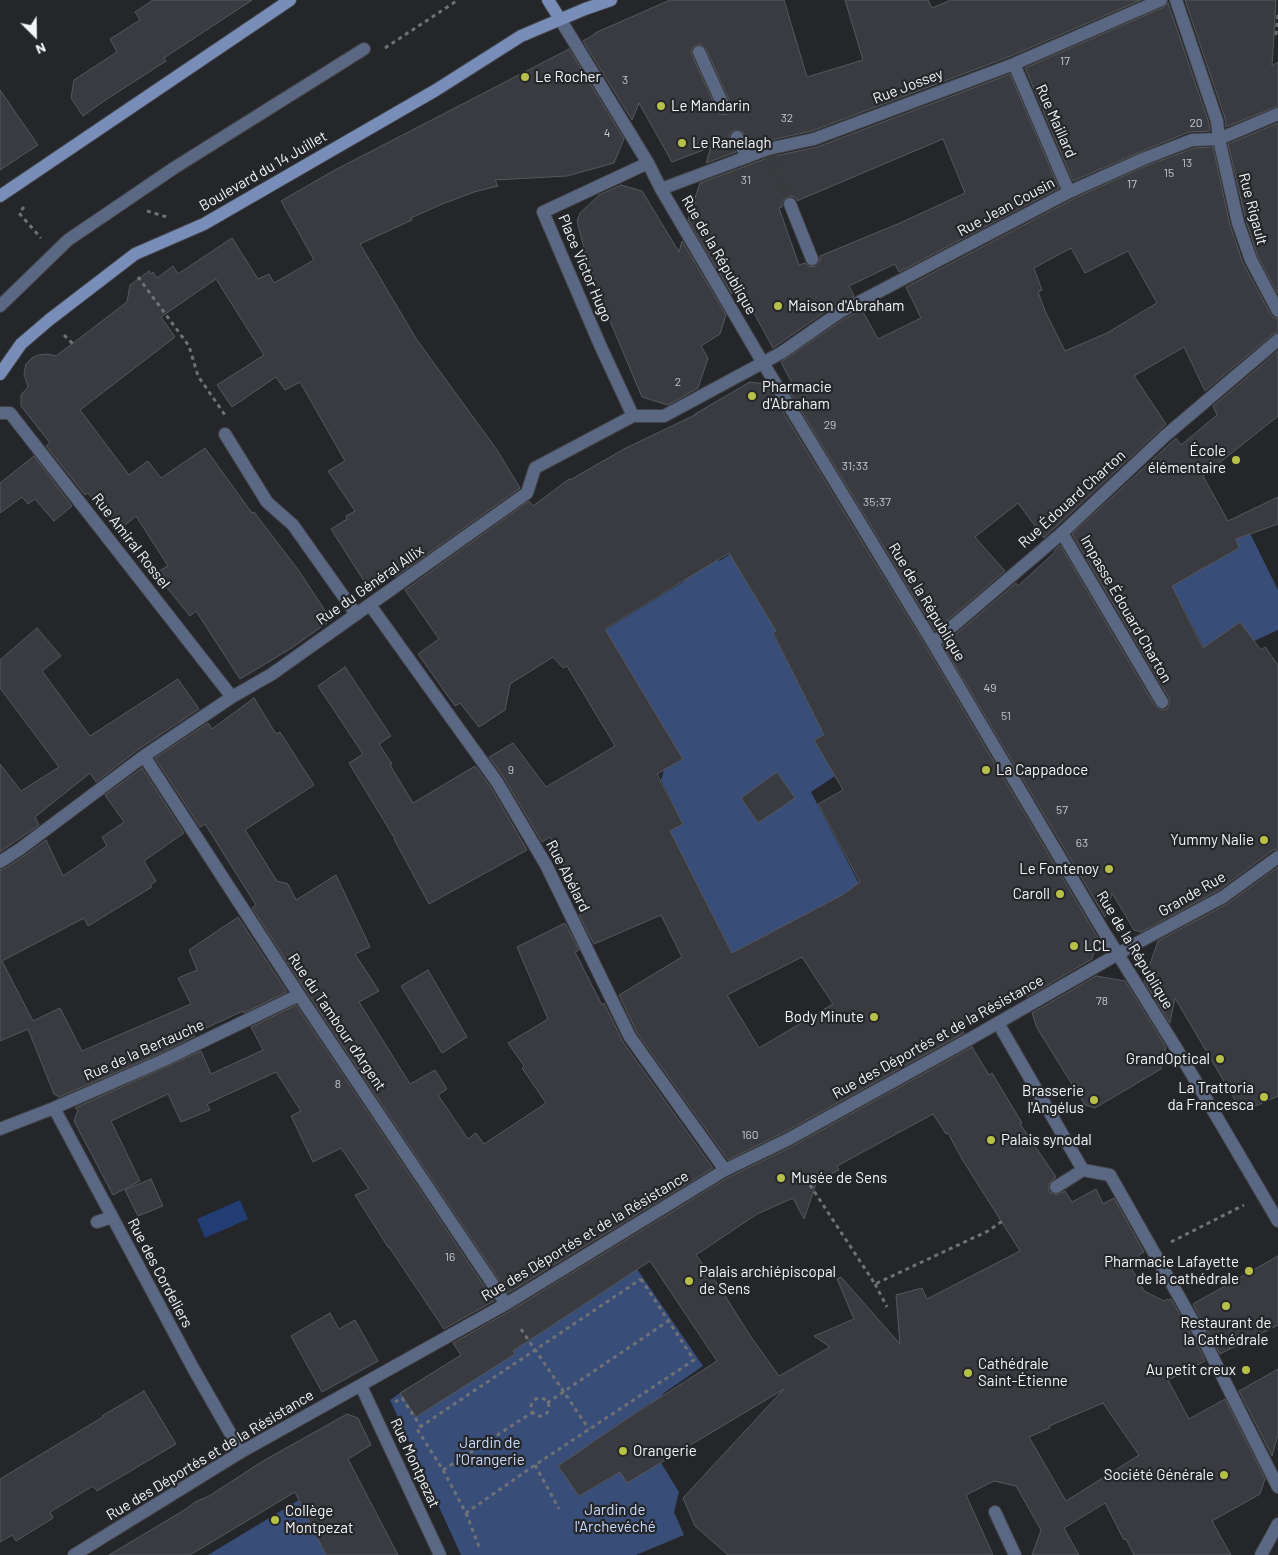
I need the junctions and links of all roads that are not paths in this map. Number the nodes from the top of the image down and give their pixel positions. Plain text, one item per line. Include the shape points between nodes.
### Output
1 (290, 0) edge
2 (548, 0) edge
3 (610, 0) edge
4 (1161, 0) edge
5 (1176, 0) edge
6 (560, 19) junction
7 (364, 49) road end
8 (699, 52) dead end
9 (1014, 64) junction
10 (724, 107) dead end
11 (1278, 114) edge
12 (737, 137) dead end
13 (1219, 139) junction
14 (747, 157) junction
15 (648, 162) junction
16 (661, 189) junction
17 (1069, 192) junction
18 (0, 196) edge
19 (790, 204) tunnel mouth
20 (812, 259) dead end
21 (0, 306) edge
22 (1278, 311) edge
23 (1278, 340) edge
24 (763, 363) junction
25 (0, 374) edge
26 (0, 413) edge
27 (633, 416) junction
28 (225, 434) road end
29 (1062, 533) junction
30 (370, 605) junction
31 (356, 614) junction
32 (933, 643) junction
33 (232, 697) junction
34 (1162, 702) dead end
35 (144, 756) junction
36 (1278, 857) edge
37 (0, 862) edge
38 (1118, 954) junction
39 (299, 995) junction
40 (998, 1023) junction
41 (54, 1108) junction
42 (0, 1129) edge
43 (725, 1170) junction
44 (1083, 1170) junction
45 (1056, 1187) dead end
46 (112, 1217) junction
47 (1278, 1221) edge
48 (97, 1222) dead end
49 (506, 1304) junction
50 (361, 1386) junction
51 (241, 1452) junction
52 (1278, 1487) edge
53 (994, 1512) dead end
54 (1278, 1524) edge
55 (74, 1555) edge
56 (440, 1555) edge
57 (1015, 1555) edge
58 (1262, 1555) edge

1 - 18 main road
2 - 6 main road, Rue de la République
3 - 6 main road, Boulevard du 14 Juillet
4 - 9 street, Rue Jossey
5 - 13 street, Rue Rigault via 1217,121
6 - 15 street, Rue de la République
6 - 25 main road, Boulevard du 14 Juillet via 521,36 436,90 204,224 135,254 21,344
7 - 21 street via 174,168 68,240
8 - 10 street
9 - 14 street, Rue Jossey via 814,139
9 - 17 street, Rue Maillard
11 - 13 street, Rue Jean Cousin
12 - 14 street
13 - 17 street, Rue Jean Cousin via 1192,140
13 - 22 street, Rue Rigault via 1244,243
14 - 16 street, Rue Jossey
15 - 16 street, Rue de la République
15 - 27 street, Place Victor Hugo via 543,212
16 - 24 street, Rue de la République
17 - 24 street, Rue Jean Cousin via 840,312
19 - 20 street
23 - 29 street, Rue Édouard Charton via 1165,436
24 - 27 street, Rue du Général Allix via 664,416
24 - 32 street, Rue de la République
26 - 33 street, Rue Amiral Rossel via 10,413
27 - 30 street, Rue du Général Allix via 535,468 527,493
28 - 31 street via 267,502 293,525
29 - 32 street, Rue Édouard Charton
29 - 34 street, Impasse Édouard Charton
30 - 31 street, Rue du Général Allix
30 - 43 street, Rue Abélard via 497,782 546,865 630,1037
31 - 33 street, Rue du Général Allix via 272,674
32 - 38 street, Rue de la République
33 - 35 street, Rue du Général Allix
35 - 37 street, Rue du Général Allix
35 - 39 street, Rue du Tambour d'Argent
36 - 38 street, Grande Rue via 1223,897
38 - 40 street, Rue des Déportés et de la Résistance
38 - 47 street, Rue de la République
39 - 41 street, Rue de la Bertauche
39 - 49 street, Rue du Tambour d'Argent
40 - 43 street, Rue des Déportés et de la Résistance via 787,1140
40 - 44 street
41 - 42 street, Rue de la Bertauche
41 - 46 street, Rue des Cordeliers
43 - 49 street, Rue des Déportés et de la Résistance
44 - 45 street
44 - 52 street via 1110,1175 1204,1341
46 - 48 street
46 - 51 street, Rue des Cordeliers
49 - 50 street, Rue des Déportés et de la Résistance
50 - 51 street, Rue des Déportés et de la Résistance
50 - 56 street, Rue Montpezat
51 - 55 street, Rue des Déportés et de la Résistance
53 - 57 street
54 - 58 street

